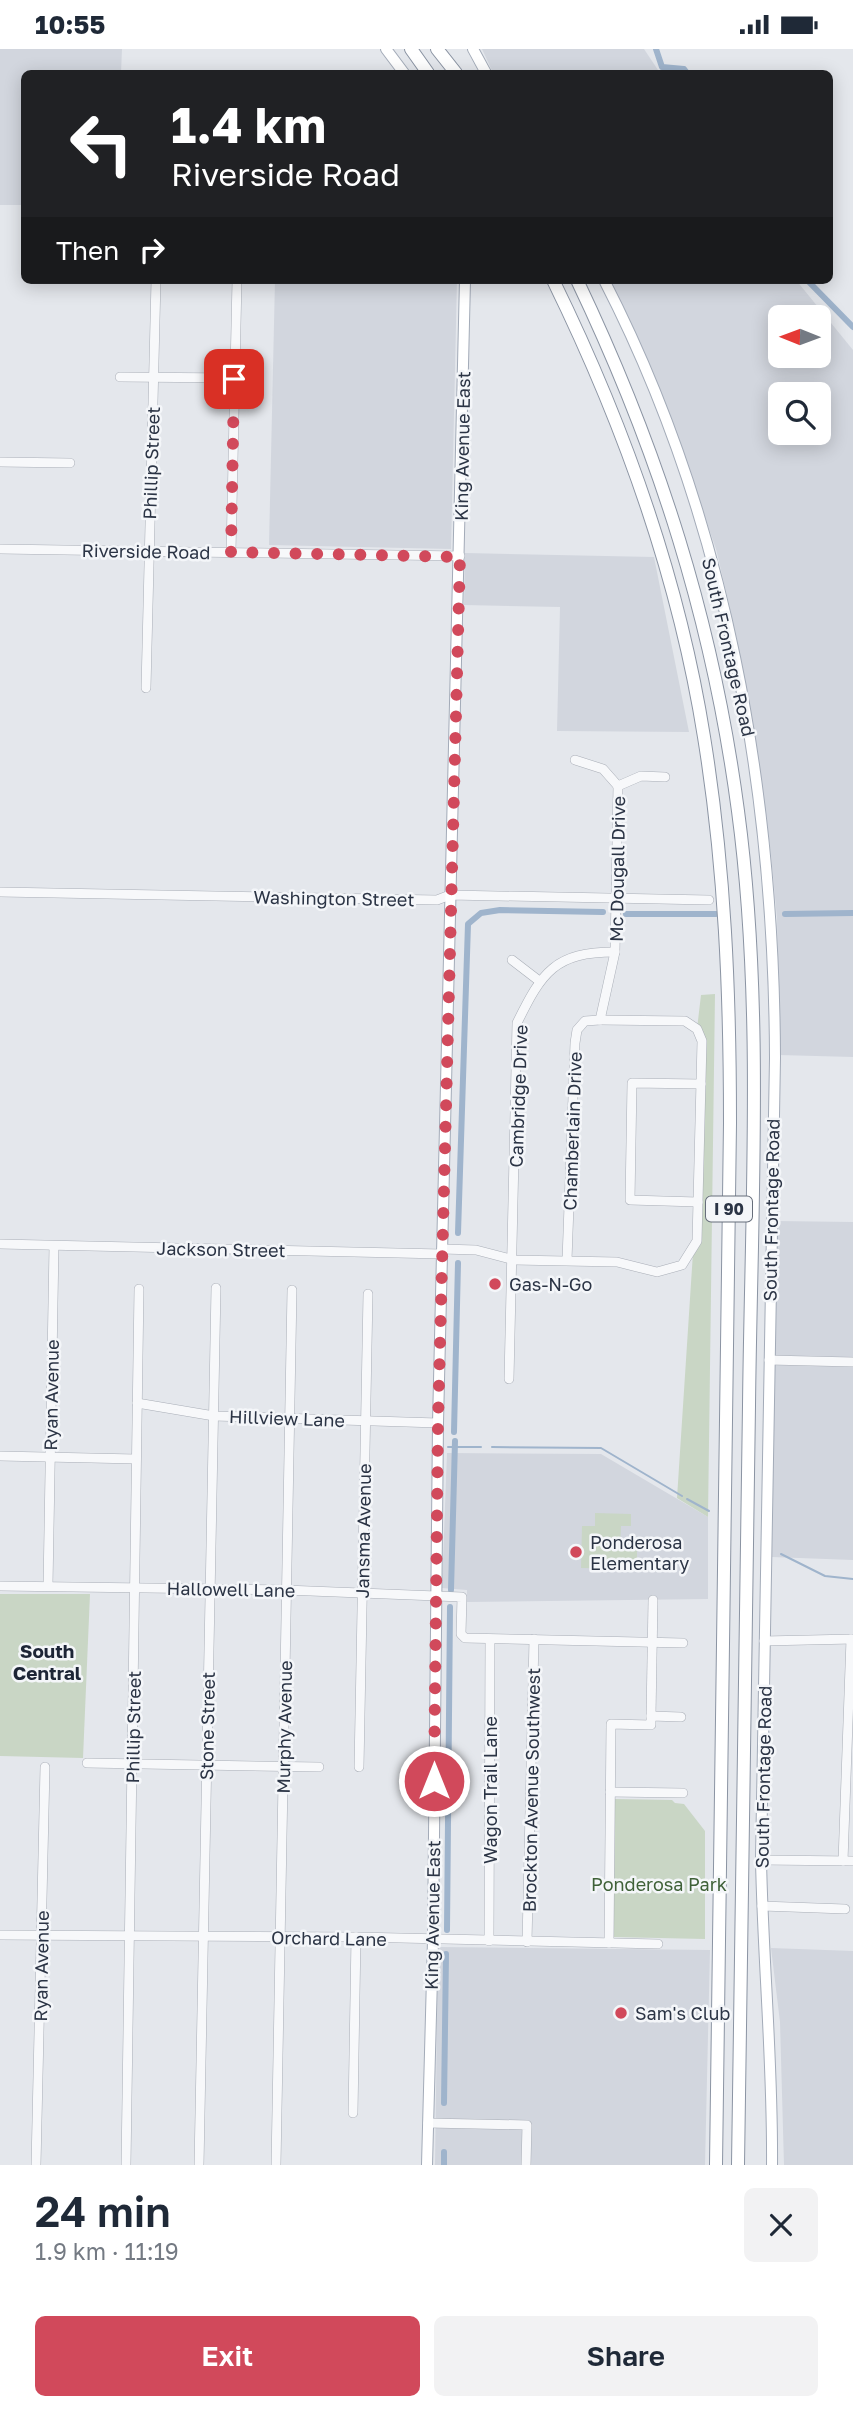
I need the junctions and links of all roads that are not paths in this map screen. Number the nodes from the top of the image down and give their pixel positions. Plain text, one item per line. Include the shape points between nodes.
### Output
1 (386, 49) edge
2 (411, 49) edge
3 (437, 49) edge
4 (474, 49) edge
5 (402, 70) edge
6 (426, 70) edge
7 (454, 70) edge
8 (484, 70) edge
9 (156, 284) edge
10 (237, 284) edge
11 (466, 284) edge
12 (554, 284) edge
13 (579, 284) edge
14 (606, 284) edge
15 (120, 377) dead end
16 (154, 377) junction
17 (234, 379) junction
18 (0, 462) edge
19 (70, 463) dead end
20 (0, 549) edge
21 (149, 551) junction
22 (231, 552) junction
23 (460, 557) junction
24 (146, 688) dead end
25 (575, 760) dead end
26 (665, 777) dead end
27 (618, 786) junction
28 (0, 893) edge
29 (450, 895) junction
30 (617, 898) junction
31 (709, 900) dead end
32 (615, 952) junction
33 (512, 960) dead end
34 (538, 980) junction
35 (600, 1020) junction
36 (701, 1084) junction
37 (698, 1202) junction
38 (0, 1244) edge
39 (54, 1246) junction
40 (442, 1252) junction
41 (514, 1260) junction
42 (568, 1260) junction
43 (216, 1288) dead end
44 (139, 1289) dead end
45 (292, 1290) dead end
46 (368, 1294) dead end
47 (769, 1360) junction
48 (853, 1362) edge
49 (509, 1379) dead end
50 (137, 1403) junction
51 (214, 1416) junction
52 (289, 1417) junction
53 (365, 1421) junction
54 (438, 1423) junction
55 (0, 1456) edge
56 (49, 1457) junction
57 (136, 1459) junction
58 (0, 1586) edge
59 (48, 1586) junction
60 (134, 1587) junction
61 (209, 1590) junction
62 (285, 1590) junction
63 (362, 1592) junction
64 (435, 1596) junction
65 (653, 1599) dead end
66 (490, 1639) junction
67 (534, 1639) junction
68 (852, 1639) edge
69 (652, 1641) junction
70 (764, 1641) junction
71 (683, 1643) dead end
72 (651, 1716) junction
73 (681, 1717) dead end
74 (88, 1763) dead end
75 (132, 1764) junction
76 (207, 1765) junction
77 (45, 1767) dead end
78 (284, 1767) junction
79 (319, 1767) dead end
80 (359, 1767) dead end
81 (610, 1791) junction
82 (683, 1793) dead end
83 (761, 1860) junction
84 (848, 1861) edge
85 (762, 1906) junction
86 (845, 1909) dead end
87 (0, 1935) edge
88 (42, 1935) junction
89 (129, 1936) junction
90 (203, 1936) junction
91 (279, 1937) junction
92 (356, 1937) junction
93 (433, 1940) junction
94 (489, 1941) junction
95 (527, 1942) junction
96 (608, 1943) junction
97 (658, 1944) dead end
98 (353, 2113) dead end
99 (428, 2123) junction
100 (36, 2165) edge
101 (126, 2165) edge
102 (199, 2165) edge
103 (276, 2165) edge
104 (427, 2165) edge
105 (526, 2165) edge
106 (716, 2165) edge
107 (738, 2165) edge
108 (772, 2165) edge

1 - 5 main road
2 - 6 highway
3 - 7 highway
4 - 8 main road
9 - 16 street, Phillip Street
10 - 17 street
11 - 23 main road, King Avenue East
12 - 106 highway, I 90 via 631,461 673,596 704,735 725,913 730,1123
13 - 107 highway, I 90 via 627,388 675,521 726,731 739,814 751,993 751,1124
14 - 47 main road, South Frontage Road via 654,393 690,492 716,580 752,743 774,963
15 - 16 street
16 - 17 street
16 - 21 street, Phillip Street
17 - 22 street
18 - 19 street
20 - 21 street, Riverside Road
21 - 22 street, Riverside Road
21 - 24 street, Phillip Street
22 - 23 street, Riverside Road
23 - 29 main road, King Avenue East
25 - 27 street, Mc Dougall Drive via 603,769
26 - 27 street, Mc Dougall Drive via 641,776
27 - 30 street, Mc Dougall Drive
28 - 29 street, Washington Street via 437,900
29 - 30 street, Washington Street
29 - 40 main road, King Avenue East
30 - 31 street, Washington Street
30 - 32 street, Mc Dougall Drive
32 - 34 street, Cambridge Drive via 584,952
32 - 35 street
33 - 34 street
34 - 41 street, Cambridge Drive via 514,1022
35 - 36 street via 685,1021 697,1029 702,1041
35 - 42 street, Chamberlain Drive via 584,1021 575,1043
36 - 37 street
36 - 37 street via 632,1083 630,1201
37 - 42 street, Jackson Street via 697,1241 692,1254 672,1270
38 - 39 street, Jackson Street
39 - 40 street, Jackson Street
39 - 56 street, Ryan Avenue
40 - 41 street, Jackson Street via 476,1250
40 - 54 main road, King Avenue East
41 - 42 street, Jackson Street
41 - 49 street, Cambridge Drive
43 - 51 street, Stone Street
44 - 50 street, Phillip Street
45 - 52 street, Murphy Avenue
46 - 53 street, Jansma Avenue
47 - 48 street
47 - 70 main road, South Frontage Road
50 - 51 street, Hillview Lane
50 - 57 street, Phillip Street
51 - 52 street, Hillview Lane
51 - 61 street, Stone Street
52 - 53 street, Hillview Lane
52 - 62 street, Murphy Avenue
53 - 54 street, Hillview Lane
53 - 63 street, Jansma Avenue
54 - 64 main road, King Avenue East
55 - 56 street
56 - 57 street
56 - 59 street, Ryan Avenue
57 - 60 street, Phillip Street
58 - 59 street, Hallowell Lane
59 - 60 street, Hallowell Lane
60 - 61 street, Hallowell Lane
60 - 75 street, Phillip Street
61 - 62 street, Hallowell Lane
61 - 76 street, Stone Street
62 - 63 street, Hallowell Lane
62 - 78 street, Murphy Avenue
63 - 64 street, Hallowell Lane
63 - 80 street, Jansma Avenue
64 - 66 street, Hallowell Lane via 462,1597 461,1634
64 - 93 main road, King Avenue East
65 - 69 street
66 - 67 street
66 - 94 street, Wagon Trail Lane
67 - 69 street
67 - 95 street, Brockton Avenue Southwest
68 - 70 street
68 - 84 street
69 - 71 street
69 - 72 street
70 - 83 main road, South Frontage Road
72 - 73 street
72 - 81 street via 650,1725 611,1724
74 - 75 street
75 - 76 street
75 - 89 street, Phillip Street
76 - 78 street
76 - 90 street, Stone Street
77 - 88 street, Ryan Avenue
78 - 79 street
78 - 91 street, Murphy Avenue
81 - 82 street
81 - 96 street
83 - 84 street
83 - 85 main road, South Frontage Road
85 - 86 street
85 - 108 main road, South Frontage Road
87 - 88 street, Orchard Lane
88 - 89 street, Orchard Lane
88 - 100 street, Ryan Avenue
89 - 90 street, Orchard Lane
89 - 101 street, Phillip Street
90 - 91 street, Orchard Lane
90 - 102 street, Stone Street
91 - 92 street, Orchard Lane
91 - 103 street, Murphy Avenue
92 - 93 street, Orchard Lane
92 - 98 street
93 - 94 street, Orchard Lane
93 - 99 main road, King Avenue East
94 - 95 street, Orchard Lane
95 - 96 street, Orchard Lane
96 - 97 street, Orchard Lane
99 - 104 main road, King Avenue East
99 - 105 street via 527,2125

